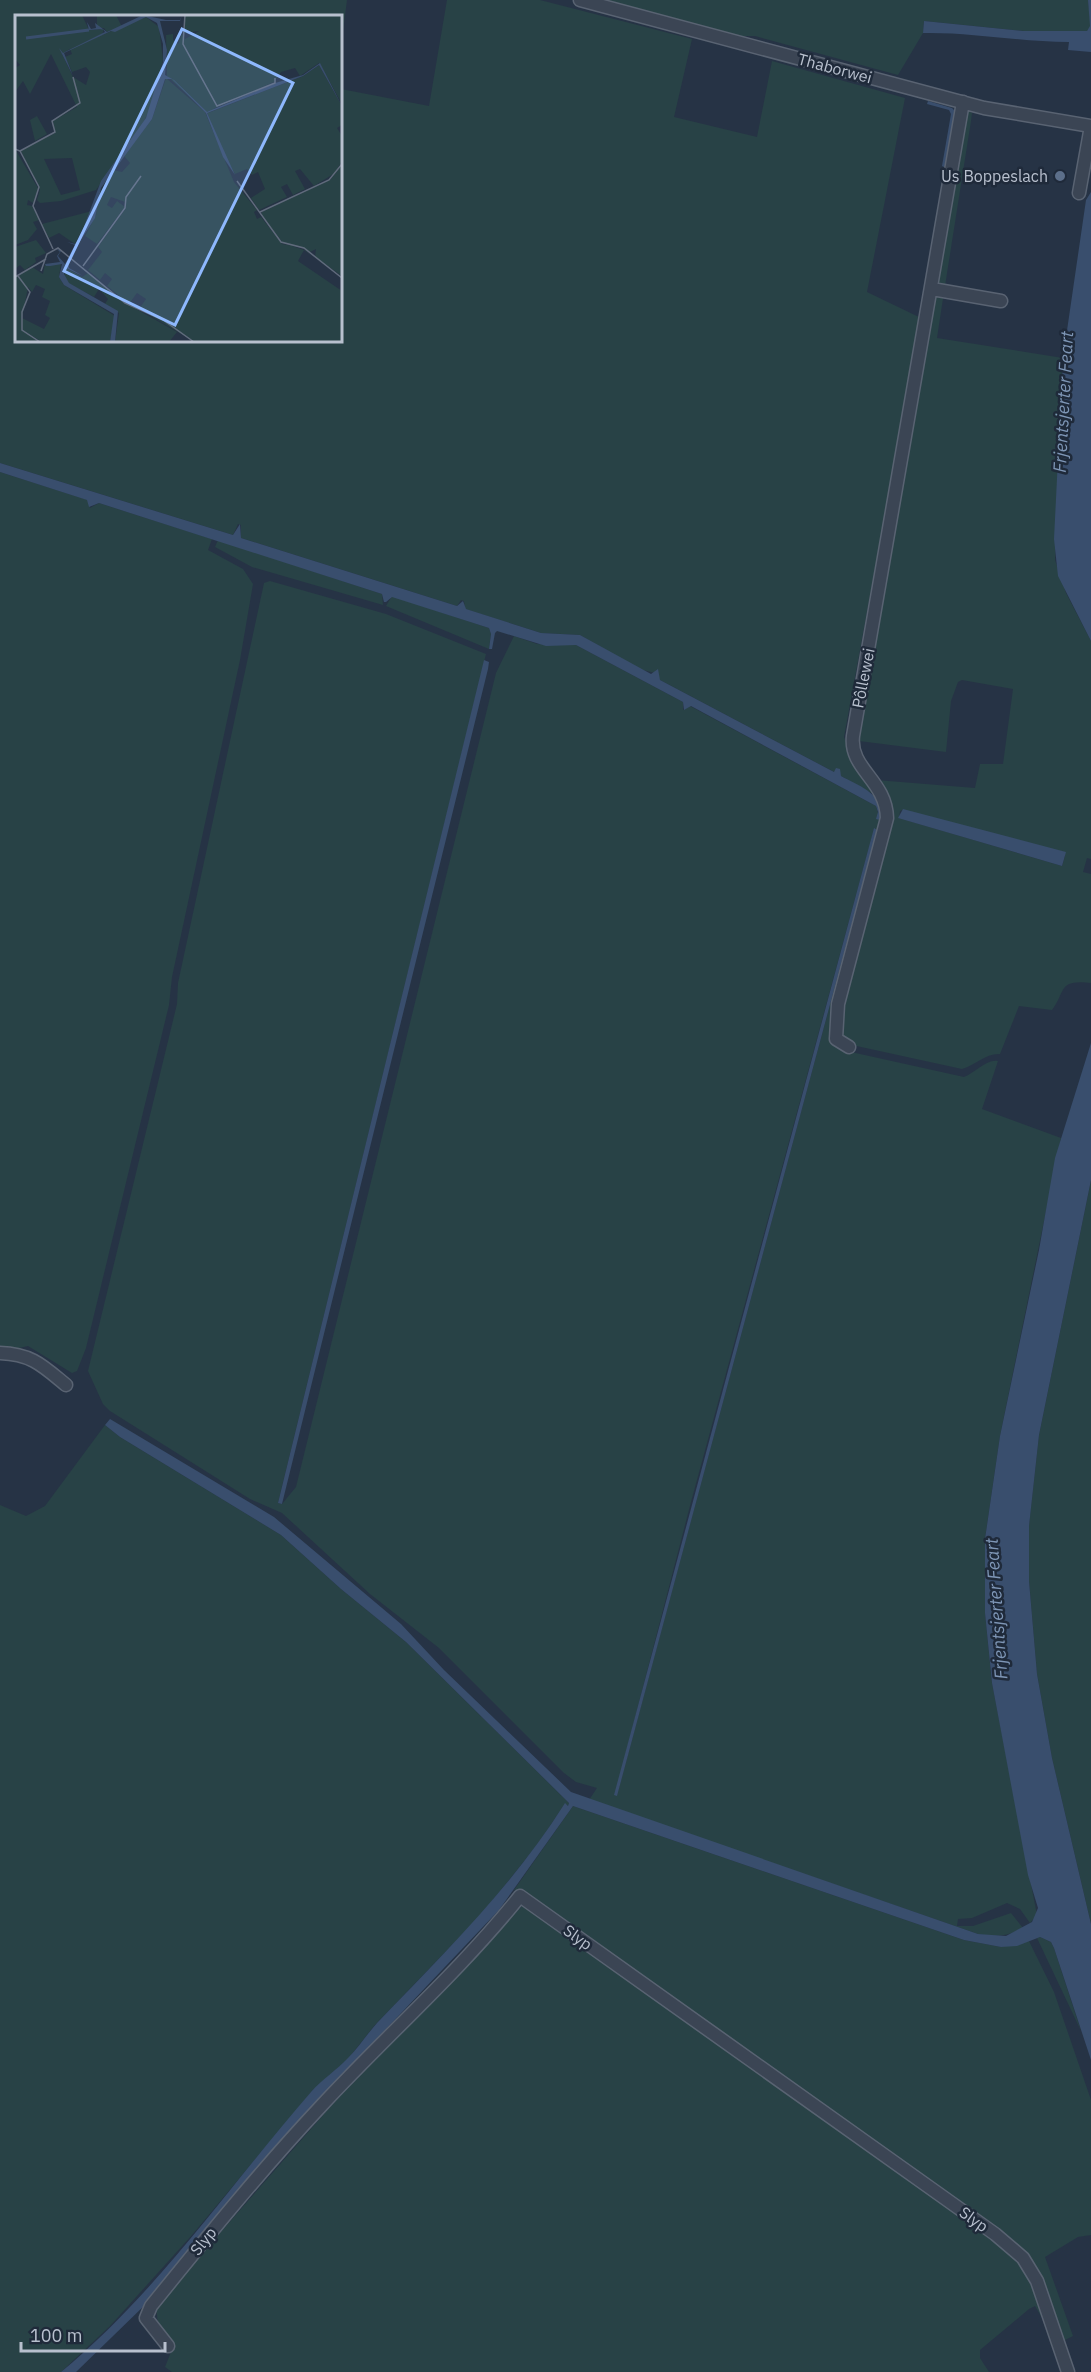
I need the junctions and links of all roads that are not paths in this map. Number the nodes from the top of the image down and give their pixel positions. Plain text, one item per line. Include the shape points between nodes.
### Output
1 (580, 0) edge
2 (963, 102) junction
3 (1091, 126) edge
4 (1079, 193) dead end
5 (932, 288) junction
6 (1001, 301) dead end
7 (849, 1047) dead end
8 (0, 1353) edge
9 (66, 1385) dead end
10 (168, 2346) dead end
11 (1068, 2372) edge

1 - 2 street, Thaborwei
2 - 3 street, Thaborwei
2 - 5 street, Pôllewei
3 - 4 street, Thaborwei
5 - 6 street
5 - 7 street, Pôllewei via 852,736 853,752 882,793 887,818 838,1004 836,1039
8 - 9 street via 33,1359
10 - 11 street, Slyp via 146,2318 151,2306 323,2104 449,1976 520,1896 995,2234 1023,2258 1037,2281

